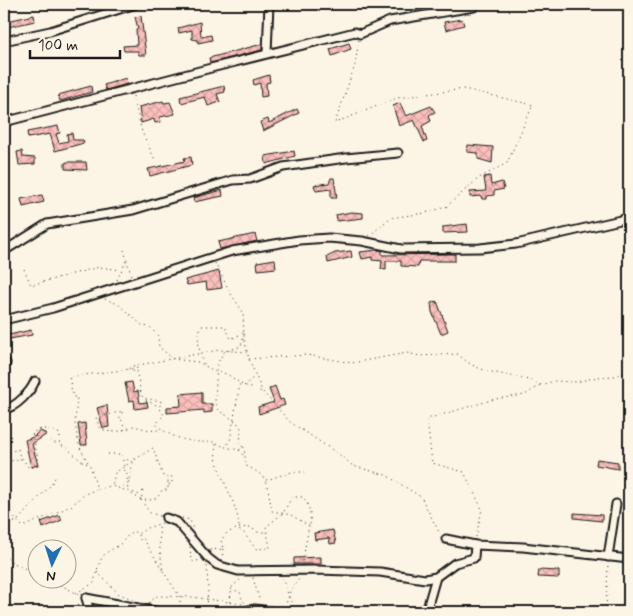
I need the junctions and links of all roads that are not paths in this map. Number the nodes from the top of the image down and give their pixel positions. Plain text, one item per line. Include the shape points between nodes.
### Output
1 (136, 4) edge
2 (269, 4) edge
3 (474, 7) road end
4 (4, 41) edge
5 (267, 54) junction
6 (4, 122) edge
7 (398, 153) dead end
8 (629, 218) edge
9 (4, 251) edge
10 (4, 320) edge
11 (36, 381) dead end
12 (4, 408) edge
13 (616, 504) dead end
14 (168, 518) road end
15 (446, 539) road end
16 (475, 545) junction
17 (608, 557) junction
18 (629, 559) edge
19 (436, 577) junction
20 (90, 612) edge
21 (160, 612) edge
22 (238, 612) edge
23 (277, 612) edge
24 (426, 612) edge

1 - 4 street via 50,31
2 - 5 street
3 - 5 street via 390,21 360,34 355,32
5 - 6 street
7 - 9 street via 283,167 133,210 47,224
8 - 10 street via 516,244 480,248 402,249 330,238 299,240 232,251 100,294
11 - 12 street via 13,406
13 - 17 street
14 - 19 street via 177,522 206,555 222,566 238,571 380,572 412,579
15 - 16 street
16 - 17 street
16 - 19 street via 474,558 455,563
17 - 18 street
19 - 24 street
20 - 21 street via 86,598
22 - 23 street

